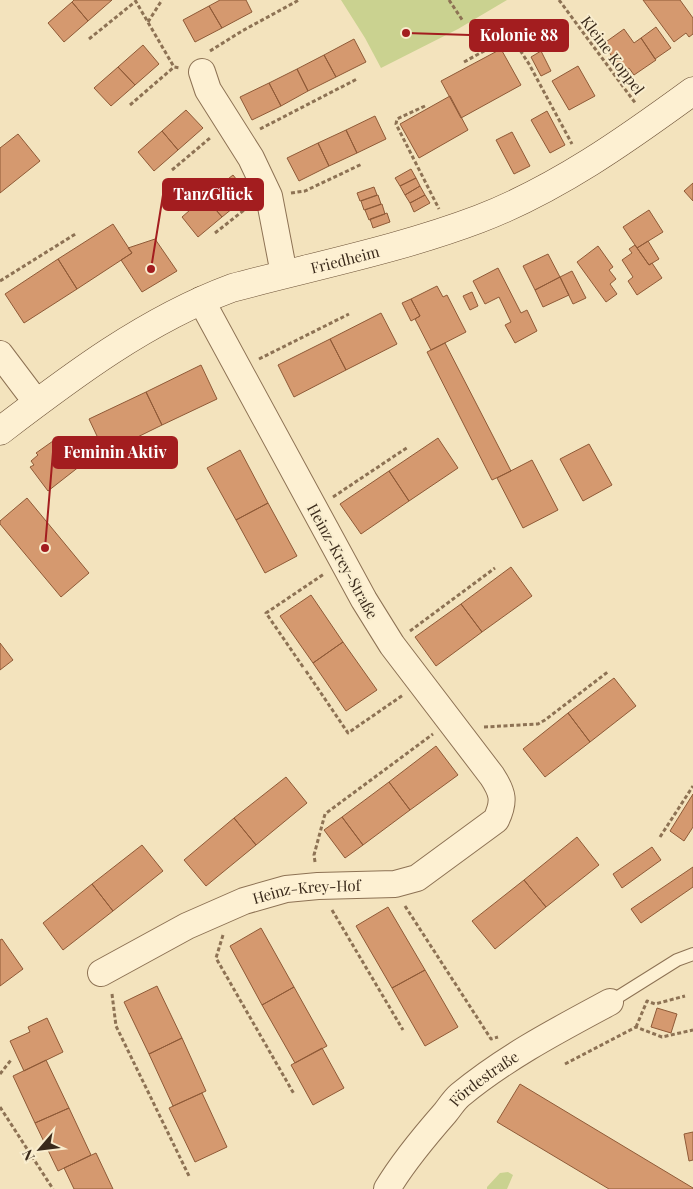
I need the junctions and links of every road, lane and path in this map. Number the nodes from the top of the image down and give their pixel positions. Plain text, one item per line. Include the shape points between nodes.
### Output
1 (162, 0) edge
2 (299, 0) edge
3 (449, 0) edge
4 (559, 0) edge
5 (136, 1) edge
6 (463, 21) dead end
7 (148, 22) junction
8 (89, 40) dead end
9 (464, 62) dead end
10 (174, 67) junction
11 (202, 72) junction
12 (358, 80) dead end
13 (693, 91) edge
14 (130, 105) dead end
15 (425, 106) dead end
16 (650, 123) junction
17 (235, 134) junction
18 (362, 164) dead end
19 (584, 167) junction
20 (172, 170) dead end
21 (269, 196) junction
22 (450, 230) junction
23 (77, 233) dead end
24 (215, 233) dead end
25 (284, 274) junction
26 (0, 280) edge
27 (201, 300) junction
28 (349, 314) dead end
29 (0, 354) edge
30 (238, 369) junction
31 (36, 403) junction
32 (0, 432) edge
33 (408, 447) dead end
34 (314, 510) junction
35 (342, 562) junction
36 (495, 568) dead end
37 (392, 645) junction
38 (609, 671) dead end
39 (420, 684) junction
40 (454, 726) junction
41 (693, 786) edge
42 (502, 808) joint
43 (660, 837) dead end
44 (395, 884) junction
45 (318, 886) junction
46 (218, 911) junction
47 (693, 954) edge
48 (102, 973) joint
49 (685, 996) dead end
50 (610, 1002) joint
51 (636, 1027) junction
52 (403, 1030) dead end
53 (693, 1030) edge
54 (491, 1039) dead end
55 (11, 1060) dead end
56 (565, 1064) dead end
57 (0, 1074) edge
58 (294, 1094) dead end
59 (0, 1108) edge
60 (189, 1176) dead end
61 (53, 1189) edge
62 (387, 1189) edge

1 - 7 path
2 - 11 path via 208,52
3 - 6 path
4 - 16 path, Kleine Koppel
5 - 7 path
5 - 8 path
7 - 10 path
9 - 19 path via 502,41 508,41 520,50
10 - 11 path
10 - 14 path
11 - 17 street via 208,90
12 - 17 path via 250,134
13 - 16 street, Friedheim
15 - 22 path via 398,119 396,124
16 - 19 street, Friedheim
17 - 20 path via 218,134 209,138
17 - 21 street
18 - 21 path via 305,191
19 - 22 street, Friedheim via 528,197
21 - 24 path via 258,199
21 - 25 street
22 - 25 street, Friedheim
23 - 26 path
25 - 27 street, Friedheim
27 - 30 street, Heinz-Krey-Straße
27 - 31 street, Friedheim via 148,327
28 - 30 path
29 - 31 street
30 - 34 street, Heinz-Krey-Straße
31 - 32 street, Friedheim
33 - 34 path
34 - 35 street, Heinz-Krey-Straße
35 - 37 street, Heinz-Krey-Straße
35 - 39 path via 266,612 348,733
36 - 37 path
37 - 39 street, Heinz-Krey-Straße
38 - 40 path via 538,724
39 - 40 street, Heinz-Krey-Straße
40 - 42 street, Heinz-Krey-Straße via 501,790
40 - 45 path via 440,729 325,814 314,855
41 - 43 path
42 - 44 street, Heinz-Krey-Hof via 496,820 417,878
44 - 45 street, Heinz-Krey-Hof
44 - 54 path via 398,894
45 - 46 street, Heinz-Krey-Hof via 286,889
45 - 52 path
46 - 48 street, Heinz-Krey-Hof
46 - 58 path via 225,931 216,958
47 - 50 lane via 677,960
48 - 60 path via 112,991 116,1026
49 - 51 path via 655,1004 647,1001
50 - 62 street, Fördestraße via 534,1043 458,1097
51 - 53 path via 662,1036
51 - 56 path
55 - 57 path
59 - 61 path

